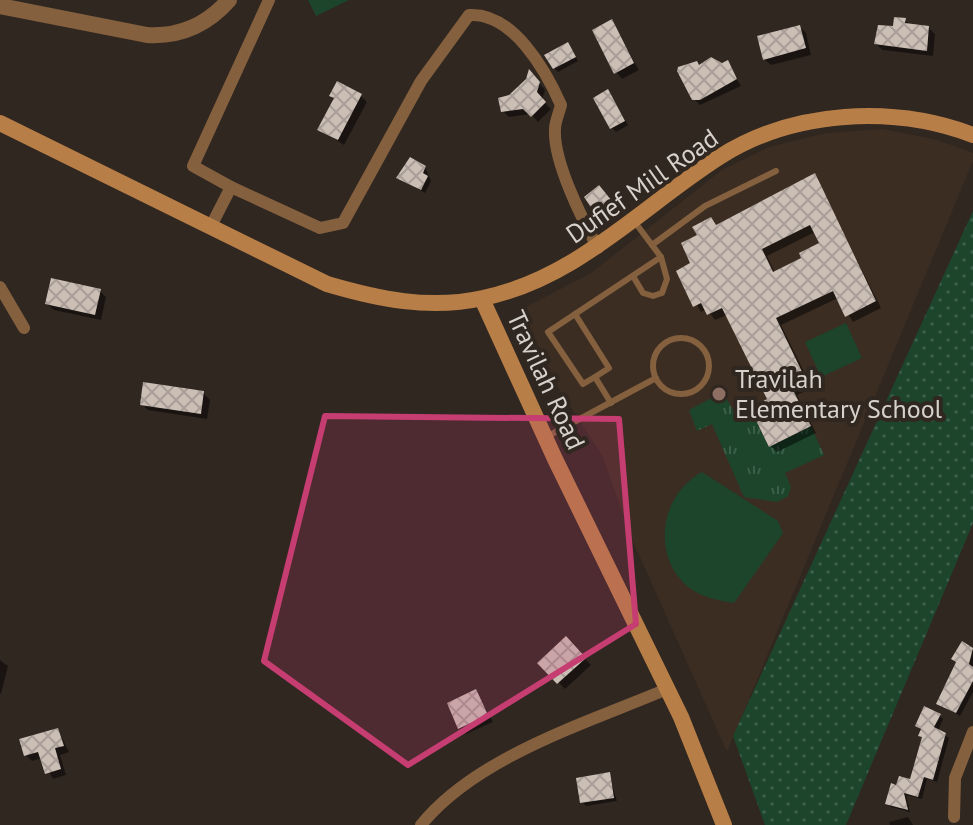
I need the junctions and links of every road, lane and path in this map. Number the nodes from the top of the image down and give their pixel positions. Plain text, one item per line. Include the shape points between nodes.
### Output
1 (229, 0) edge
2 (269, 0) edge
3 (0, 6) edge
4 (2, 128) edge
5 (973, 135) edge
6 (776, 171) dead end
7 (231, 187) junction
8 (634, 221) junction
9 (210, 228) junction
10 (652, 245) junction
11 (598, 248) junction
12 (661, 257) junction
13 (633, 276) junction
14 (0, 287) edge
15 (482, 299) junction
16 (575, 314) junction
17 (24, 328) dead end
18 (595, 377) junction
19 (656, 378) junction
20 (611, 403) junction
21 (545, 437) junction
22 (667, 689) junction
23 (973, 732) edge
24 (954, 817) dead end
25 (421, 825) edge
26 (724, 825) edge

1 - 3 street via 210,19 170,37
2 - 7 street via 193,166
4 - 9 main road, Travilah Road
5 - 8 main road, Dufief Mill Road via 916,119 861,116 784,129 722,156
6 - 10 lane via 705,206
7 - 9 street
7 - 11 street via 320,228 343,223 421,81 469,15 481,14 495,18 548,77 561,105 556,141
8 - 10 lane
8 - 11 main road, Dufief Mill Road
9 - 15 main road, Travilah Road via 327,284 376,298 409,303
10 - 12 lane
11 - 15 main road, Dufief Mill Road via 520,288
12 - 13 lane
12 - 13 lane via 667,279 662,293 643,293
13 - 16 lane
14 - 17 street
15 - 21 main road, Travilah Road
16 - 18 lane via 609,368
16 - 18 lane via 548,332 583,384
18 - 20 lane
19 - 19 lane via 669,391 690,392 707,377 707,355 691,339 669,340 654,356
19 - 20 lane
20 - 21 lane
21 - 22 main road, Travilah Road
22 - 25 street via 507,758 459,789
22 - 26 main road, Travilah Road
23 - 24 street via 955,778

